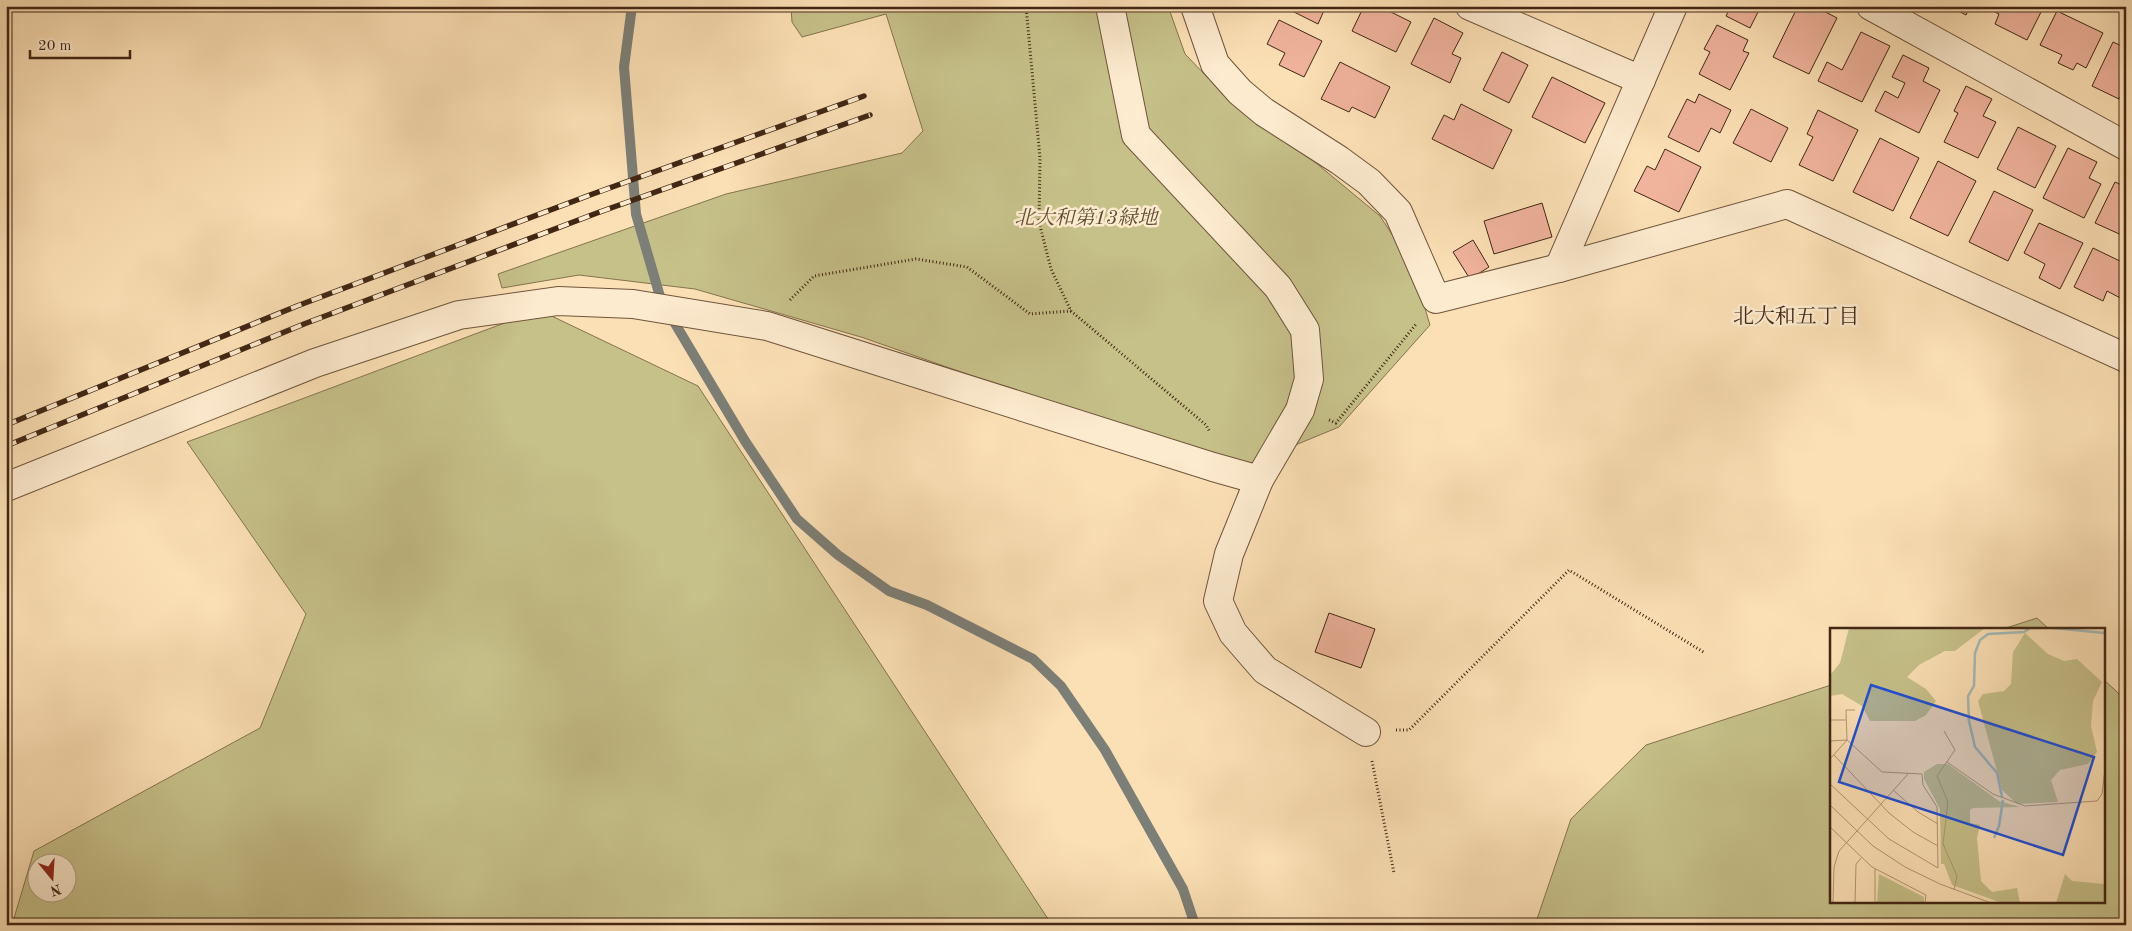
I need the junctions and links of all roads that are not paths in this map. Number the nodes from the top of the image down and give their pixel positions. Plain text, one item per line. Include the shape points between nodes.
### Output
1 (1110, 6) edge
2 (1195, 6) edge
3 (1470, 6) edge
4 (1673, 6) edge
5 (1870, 6) edge
6 (1641, 80) junction
7 (2126, 146) edge
8 (1559, 268) junction
9 (2126, 358) edge
10 (1259, 480) junction
11 (6, 487) edge
12 (1366, 732) road end

1 - 10 street via 1136,135 1278,287 1305,330 1309,379 1300,410
2 - 8 street via 1215,64 1240,92 1264,112 1369,182 1398,212 1436,299
3 - 6 street
4 - 6 street
5 - 7 street
6 - 8 street
8 - 9 street via 1787,204
10 - 11 street via 768,326 633,304 558,301 459,315 315,363
10 - 12 street via 1229,554 1218,601 1232,633 1265,670

